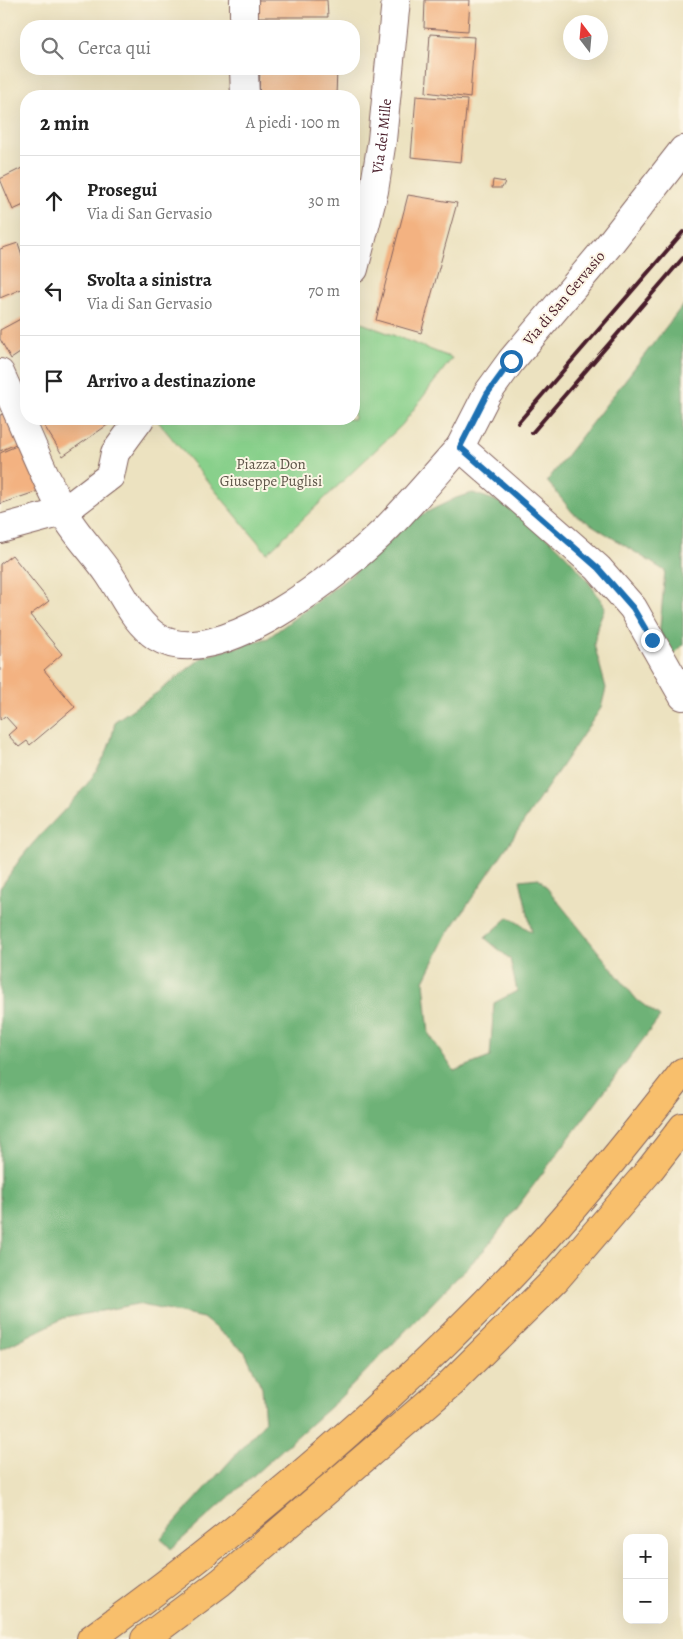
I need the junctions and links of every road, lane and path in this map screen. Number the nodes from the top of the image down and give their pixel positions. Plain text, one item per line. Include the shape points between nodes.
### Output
1 (244, 0) edge
2 (396, 0) edge
3 (244, 20) edge
4 (244, 75) edge
5 (244, 90) edge
6 (683, 150) edge
7 (360, 246) edge
8 (0, 373) edge
9 (20, 417) edge
10 (24, 425) edge
11 (135, 425) edge
12 (460, 447) junction
13 (63, 512) junction
14 (0, 529) edge
15 (683, 696) edge
16 (683, 1072) edge
17 (683, 1127) edge
18 (91, 1639) edge
19 (145, 1639) edge

1 - 3 street
2 - 7 street, Via dei Mille via 382,140 374,191
4 - 5 street
6 - 12 street, Via di San Gervasio via 608,246 511,361 487,394
8 - 9 street, Via di San Gervasio
10 - 13 street, Via di San Gervasio
11 - 13 street via 115,453 110,476
12 - 13 street, Via di San Gervasio via 384,531 308,593 252,628 203,644 171,642 158,638 144,626
12 - 15 street via 598,568 633,608
13 - 14 street
16 - 18 highway via 617,1156 530,1256 435,1353 246,1519
17 - 19 highway via 556,1279 450,1384 221,1582

